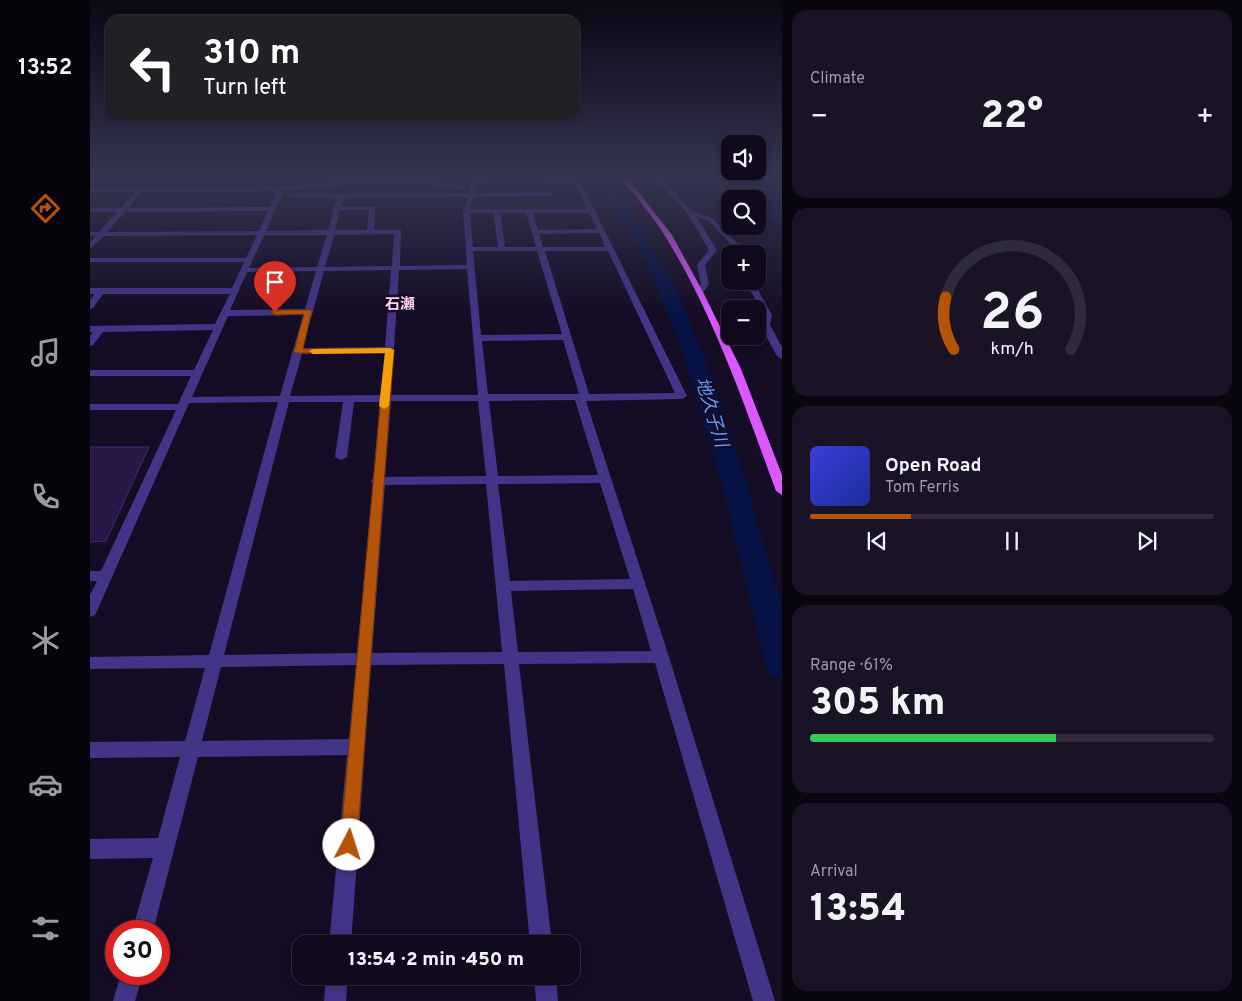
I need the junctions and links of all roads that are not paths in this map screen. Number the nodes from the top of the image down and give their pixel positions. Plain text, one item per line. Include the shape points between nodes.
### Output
1 (113, 222) edge
2 (266, 222) edge
3 (333, 222) edge
4 (371, 222) edge
5 (467, 222) edge
6 (498, 222) edge
7 (531, 222) edge
8 (597, 222) edge
9 (658, 222) edge
10 (696, 222) edge
11 (713, 222) edge
12 (602, 231) junction
13 (370, 232) junction
14 (534, 232) junction
15 (261, 233) junction
16 (330, 233) junction
17 (90, 234) edge
18 (102, 234) junction
19 (735, 245) edge
20 (90, 247) edge
21 (470, 249) junction
22 (502, 249) junction
23 (541, 249) junction
24 (610, 249) junction
25 (90, 260) edge
26 (249, 260) junction
27 (471, 267) junction
28 (320, 268) junction
29 (394, 268) junction
30 (245, 270) junction
31 (755, 290) edge
32 (90, 291) edge
33 (101, 291) junction
34 (235, 291) junction
35 (699, 292) junction
36 (90, 306) edge
37 (309, 312) junction
38 (225, 313) junction
39 (218, 328) junction
40 (95, 329) edge
41 (476, 338) junction
42 (566, 338) junction
43 (90, 343) edge
44 (390, 350) junction
45 (298, 351) junction
46 (782, 356) edge
47 (90, 373) edge
48 (197, 373) junction
49 (385, 398) junction
50 (483, 398) junction
51 (583, 398) junction
52 (349, 399) junction
53 (284, 400) junction
54 (183, 403) junction
55 (90, 407) edge
56 (341, 457) dead end
57 (492, 479) junction
58 (606, 479) junction
59 (377, 481) junction
60 (782, 491) edge
61 (90, 576) edge
62 (106, 576) junction
63 (638, 584) junction
64 (504, 586) junction
65 (90, 611) edge
66 (661, 657) junction
67 (364, 659) junction
68 (512, 659) junction
69 (216, 662) junction
70 (90, 663) edge
71 (357, 747) junction
72 (90, 750) edge
73 (192, 750) junction
74 (166, 848) junction
75 (90, 849) edge
76 (146, 920) edge
77 (341, 935) edge
78 (541, 935) edge
79 (129, 985) edge
80 (336, 985) edge
81 (546, 985) edge
82 (124, 1001) edge
83 (335, 1001) edge
84 (548, 1001) edge
85 (764, 1001) edge

1 - 18 street
2 - 15 street
3 - 16 street
4 - 13 street
5 - 21 street
6 - 22 street
7 - 14 street
8 - 12 street
9 - 35 main road
10 - 35 street via 713,250 701,265 705,284
11 - 19 street
12 - 14 street
12 - 24 street
13 - 16 street
13 - 29 street via 398,232
14 - 23 street
15 - 16 street
15 - 18 street
15 - 26 street
16 - 28 street
17 - 18 street
18 - 20 street
21 - 22 street
21 - 27 street
22 - 23 street
23 - 24 street
23 - 42 street
24 - 51 street via 682,396
25 - 26 street
26 - 30 street
27 - 29 street
27 - 41 street
28 - 29 street
28 - 30 street
28 - 37 street
29 - 44 street
30 - 34 street
31 - 46 street via 768,315 766,325
32 - 33 street
33 - 34 street
33 - 36 street
34 - 38 street
35 - 60 main road via 736,369
37 - 38 street
37 - 45 street
38 - 39 street
39 - 40 street
39 - 48 street
40 - 43 street
41 - 42 street
41 - 50 street
42 - 51 street
44 - 45 street
44 - 49 street
45 - 53 street
47 - 48 street
48 - 54 street
49 - 50 street
49 - 52 street
49 - 59 street
50 - 51 street
50 - 57 street
51 - 58 street
52 - 53 street
52 - 56 street
53 - 54 street
53 - 69 street
54 - 55 street
54 - 62 street
57 - 58 street
57 - 59 street
57 - 64 street
58 - 63 street
59 - 67 street
61 - 62 street
62 - 65 street
63 - 64 street
63 - 66 street
64 - 68 street
66 - 68 street
66 - 85 street
67 - 68 street
67 - 69 street
67 - 71 street
68 - 78 street
69 - 70 street
69 - 73 street
71 - 73 street
71 - 77 street
72 - 73 street
73 - 74 street
74 - 75 street
74 - 76 street
79 - 82 street
80 - 83 street
81 - 84 street

